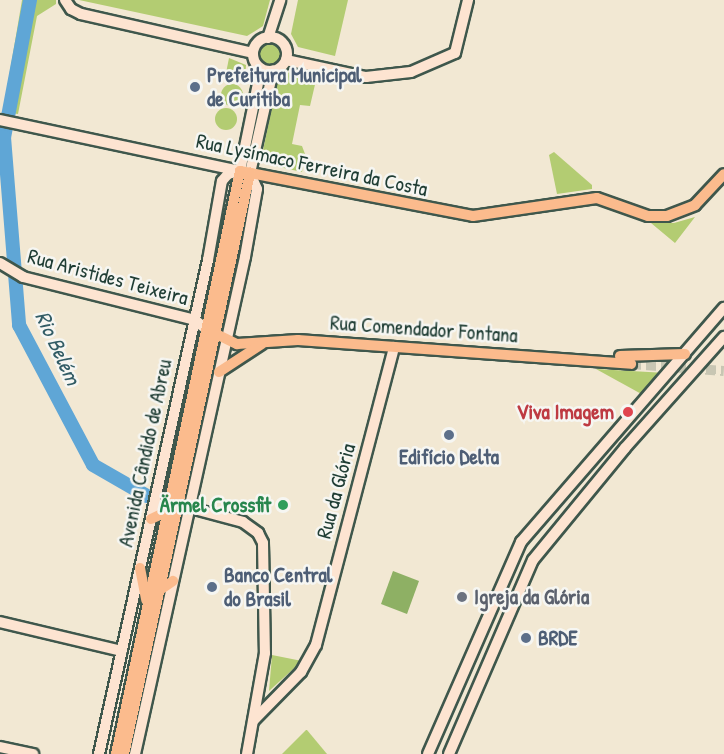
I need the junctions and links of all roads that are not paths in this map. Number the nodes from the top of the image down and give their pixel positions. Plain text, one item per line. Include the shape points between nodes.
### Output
1 (280, 0) edge
2 (468, 0) edge
3 (66, 3) edge
4 (268, 38) junction
5 (253, 53) junction
6 (286, 60) junction
7 (267, 70) junction
8 (4, 121) edge
9 (245, 172) junction
10 (724, 174) edge
11 (2, 264) edge
12 (724, 308) edge
13 (195, 320) junction
14 (211, 332) junction
15 (724, 337) edge
16 (226, 341) junction
17 (264, 342) junction
18 (394, 347) junction
19 (684, 354) junction
20 (564, 359) junction
21 (631, 364) tunnel mouth
22 (219, 372) junction
23 (184, 506) junction
24 (168, 511) junction
25 (151, 519) junction
26 (140, 568) junction
27 (173, 581) junction
28 (160, 590) junction
29 (147, 607) junction
30 (0, 622) edge
31 (148, 645) junction
32 (122, 651) junction
33 (156, 660) junction
34 (253, 721) junction
35 (0, 747) edge
36 (33, 754) edge
37 (99, 754) edge
38 (116, 754) edge
39 (124, 754) edge
40 (135, 754) edge
41 (247, 754) edge
42 (428, 754) edge
43 (449, 754) edge

1 - 4 street
2 - 6 street via 456,53 411,72 366,77
3 - 5 street via 81,14
4 - 5 street via 258,43
4 - 6 street via 284,45
5 - 7 street
6 - 7 street
7 - 9 street, Avenida Cândido de Abreu
8 - 9 street, Rua Lysímaco Ferreira da Costa
9 - 10 main road, Rua Lysímaco Ferreira da Costa via 460,216 499,214 591,198 617,203 648,216 674,215 701,200
9 - 13 street, Avenida Cândido de Abreu via 228,174 222,181
9 - 14 main road, Avenida Cândido de Abreu
9 - 16 street, Avenida Cândido de Abreu via 257,184 256,197
11 - 13 street, Rua Aristides Teixeira via 18,275
12 - 19 street
13 - 14 street, Rua Aristides Teixeira
13 - 25 street, Avenida Cândido de Abreu
14 - 16 main road, Rua Comendador Fontana
14 - 23 main road, Avenida Cândido de Abreu
14 - 24 main road, Avenida Cândido de Abreu
15 - 43 street via 540,550
16 - 17 main road, Rua Comendador Fontana
16 - 22 street, Avenida Cândido de Abreu
17 - 18 main road, Rua Comendador Fontana via 297,340
17 - 22 main road
18 - 20 main road, Rua Comendador Fontana
18 - 34 street, Rua da Glória via 316,645 300,672
19 - 20 main road via 644,357 580,353
19 - 42 street via 521,542
20 - 21 main road, Rua Comendador Fontana
22 - 23 street, Avenida Cândido de Abreu
23 - 24 main road
23 - 27 street, Avenida Cândido de Abreu
23 - 28 main road, Avenida Cândido de Abreu
23 - 34 street via 243,522 258,533 263,543 265,653
24 - 25 main road
24 - 29 main road, Avenida Cândido de Abreu
25 - 26 street, Avenida Cândido de Abreu
26 - 29 main road
26 - 32 street, Avenida Cândido de Abreu
27 - 28 main road
27 - 33 street, Avenida Cândido de Abreu
28 - 31 main road, Avenida Cândido de Abreu
29 - 38 main road, Avenida Cândido de Abreu
30 - 32 street
31 - 33 main road
31 - 39 main road, Avenida Cândido de Abreu
32 - 37 street, Avenida Cândido de Abreu
33 - 40 street, Avenida Cândido de Abreu
34 - 41 street
35 - 36 street

